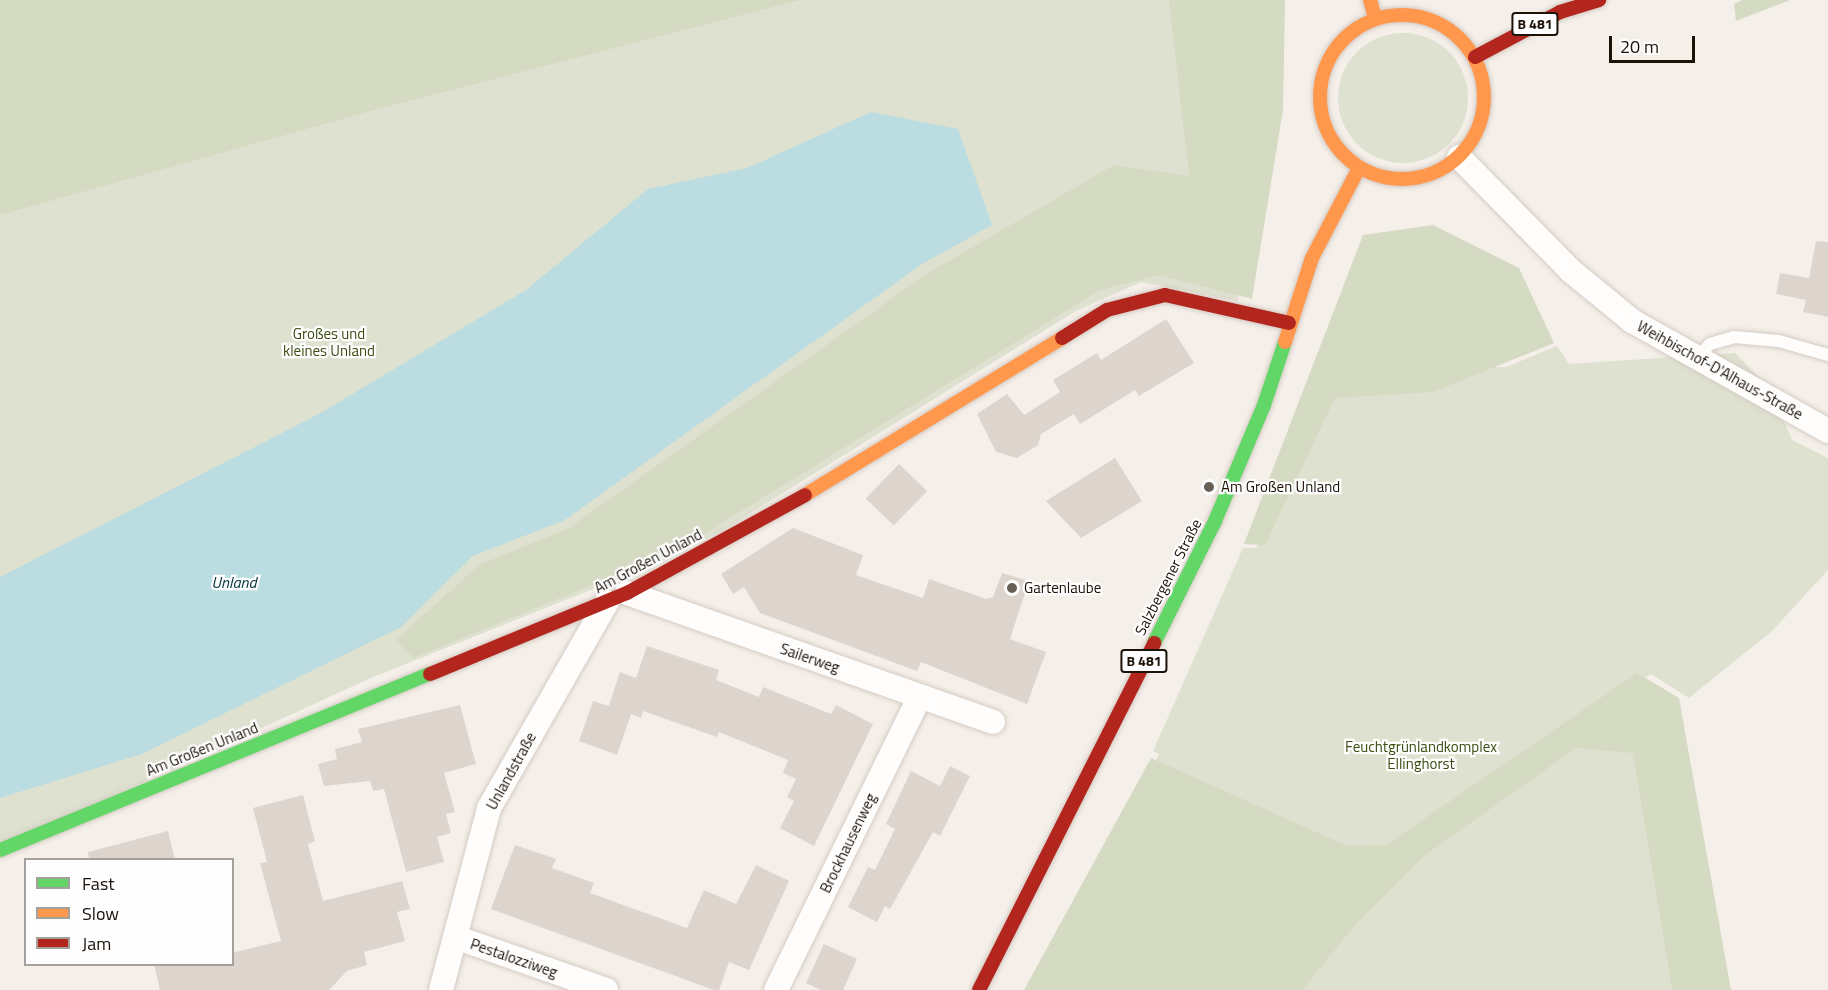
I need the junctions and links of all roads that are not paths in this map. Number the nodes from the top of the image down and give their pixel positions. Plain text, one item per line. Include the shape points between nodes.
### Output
1 (1370, 0) edge
2 (1599, 0) edge
3 (1375, 18) junction
4 (1475, 57) junction
5 (1459, 157) junction
6 (1359, 168) junction
7 (1289, 323) junction
8 (1828, 355) edge
9 (1696, 360) junction
10 (1828, 431) edge
11 (617, 598) junction
12 (920, 696) junction
13 (993, 722) dead end
14 (0, 850) edge
15 (455, 937) junction
16 (441, 990) edge
17 (606, 990) edge
18 (776, 990) edge
19 (979, 990) edge

1 - 3 main road
2 - 4 main road, B 481 via 1560,12
3 - 4 main road via 1398,14 1443,24
3 - 6 main road via 1342,42 1329,58 1320,88 1322,119 1336,147
4 - 5 main road via 1485,99 1473,140
5 - 6 main road via 1442,170 1400,180
5 - 9 street, Weihbischof-D'Alhaus-Straße via 1571,271 1632,321
6 - 7 main road, Salzbergener Straße / B 481 via 1312,258
7 - 11 main road, Am Großen Unland via 1165,295 1107,310 859,465
7 - 19 main road, Salzbergener Straße / B 481 via 1264,405 1215,521
8 - 9 lane via 1779,341 1734,337 1710,344
9 - 10 street, Weihbischof-D'Alhaus-Straße
11 - 12 street, Sailerweg
11 - 14 main road, Am Großen Unland
11 - 15 street, Unlandstraße via 489,808
12 - 13 street, Sailerweg
12 - 18 street, Brockhausenweg
15 - 16 street, Unlandstraße
15 - 17 street, Pestalozziweg

